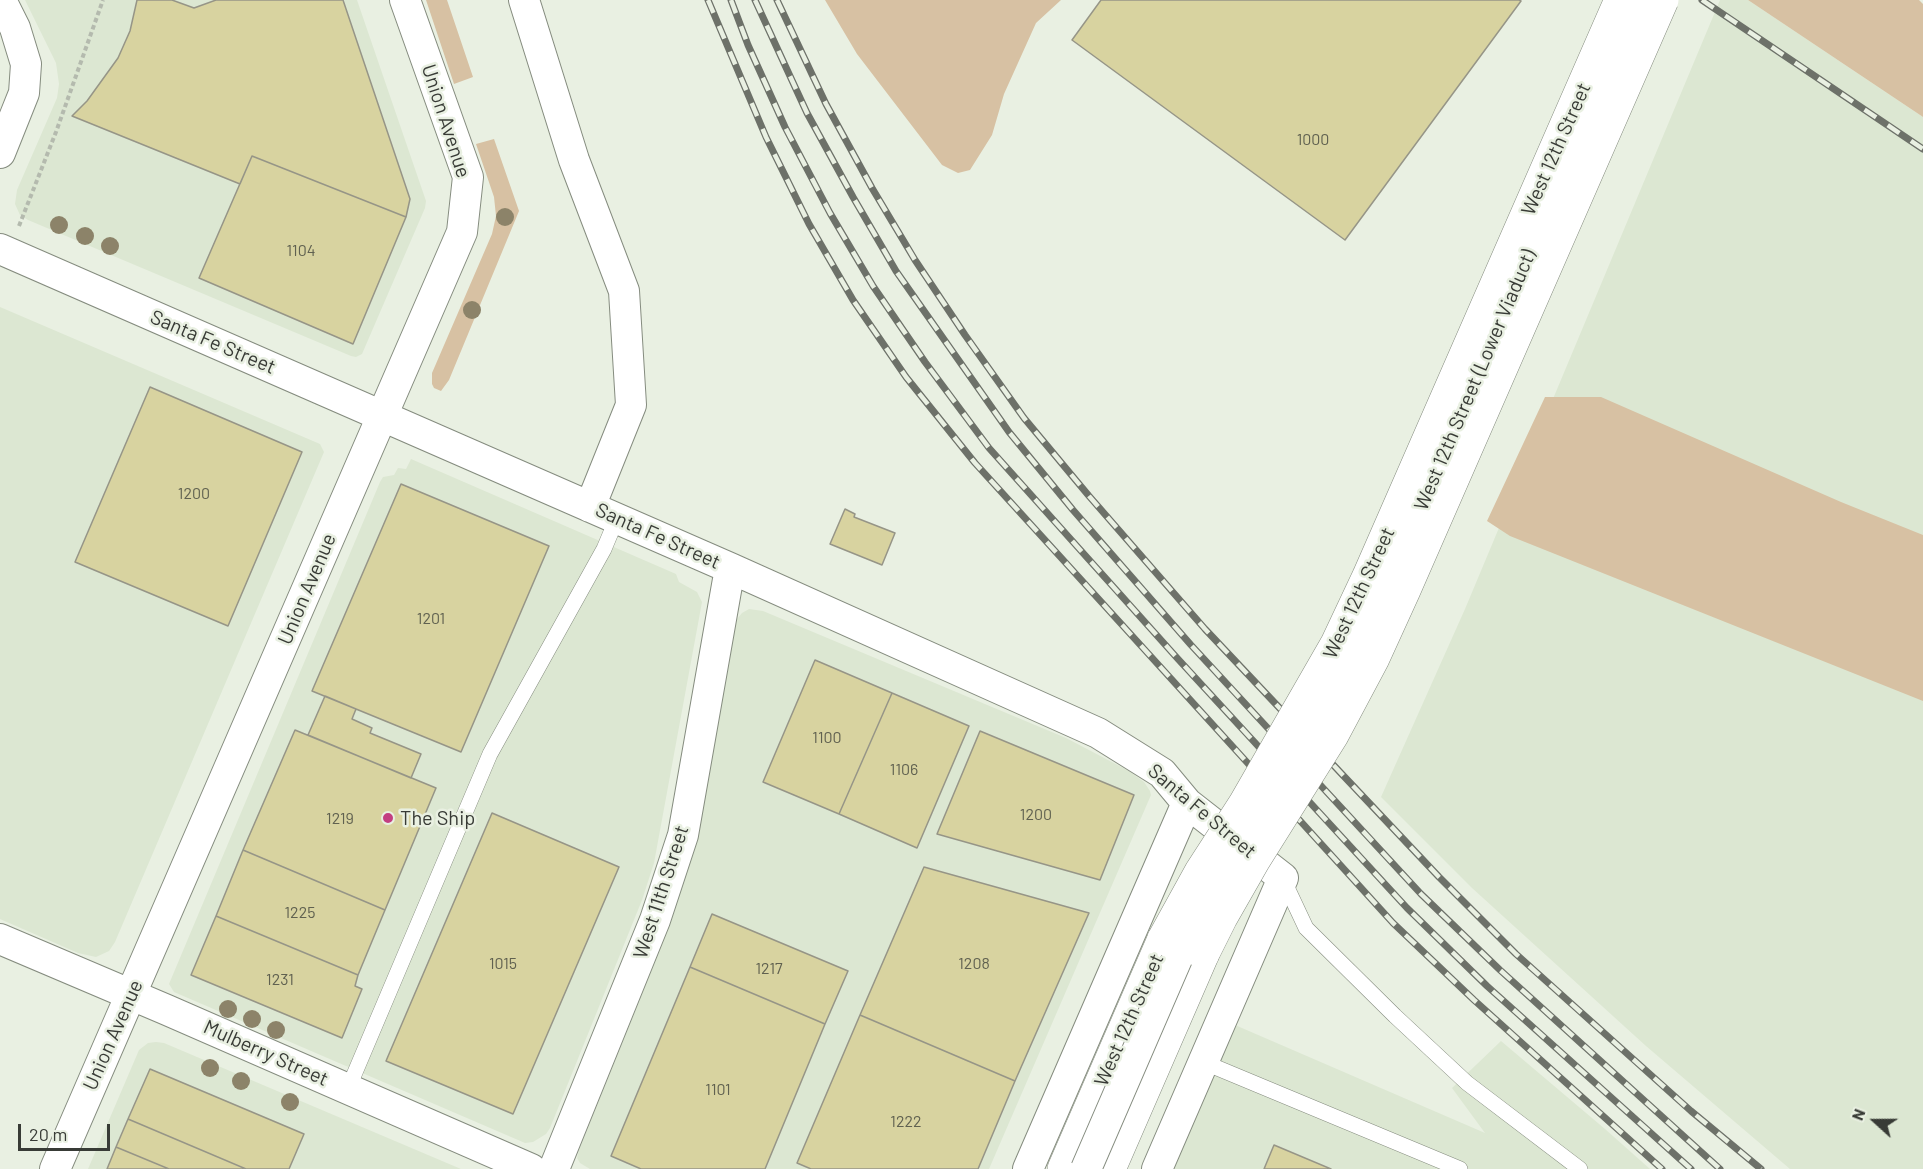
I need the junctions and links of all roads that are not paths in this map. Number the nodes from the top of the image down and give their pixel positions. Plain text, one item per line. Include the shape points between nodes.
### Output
1 (1, 0) edge
2 (405, 0) edge
3 (524, 0) edge
4 (1621, 0) edge
5 (1640, 0) edge
6 (1662, 0) edge
7 (0, 153) edge
8 (4, 251) edge
9 (382, 416) junction
10 (590, 507) junction
11 (617, 518) junction
12 (730, 568) junction
13 (1187, 803) junction
14 (1283, 878) junction
15 (0, 939) edge
16 (132, 994) junction
17 (1203, 1062) junction
18 (348, 1089) junction
19 (55, 1169) edge
20 (531, 1169) edge
21 (554, 1169) edge
22 (1028, 1169) edge
23 (1064, 1169) edge
24 (1086, 1169) edge
25 (1108, 1169) edge
26 (1157, 1169) edge
27 (1460, 1169) edge
28 (1580, 1169) edge

1 - 7 street via 26,64 24,93
2 - 9 street, Union Avenue via 468,177 462,232
3 - 10 street via 574,160 624,291 631,405
4 - 23 main road, West 12th Street, bridge via 1342,634 1164,939
5 - 24 street, West 12th Street (Lower Viaduct), bridge via 1359,650 1183,945
6 - 25 main road, West 12th Street, bridge via 1373,658 1332,735 1221,917
8 - 9 street, Santa Fe Street
9 - 10 street, Santa Fe Street
9 - 16 street, Union Avenue
10 - 11 street, Santa Fe Street
11 - 12 street, Santa Fe Street
11 - 18 lane via 604,549 490,754
12 - 13 street, Santa Fe Street via 1098,733 1162,773
12 - 21 street, West 11th Street via 683,835 655,920
13 - 14 street, Santa Fe Street
13 - 22 street, West 12th Street
14 - 17 street
14 - 28 lane via 1306,928 1395,1016 1467,1083
15 - 16 street, Mulberry Street
16 - 18 street, Mulberry Street
16 - 19 street, Union Avenue
17 - 26 street
17 - 27 lane
18 - 20 street, Mulberry Street

